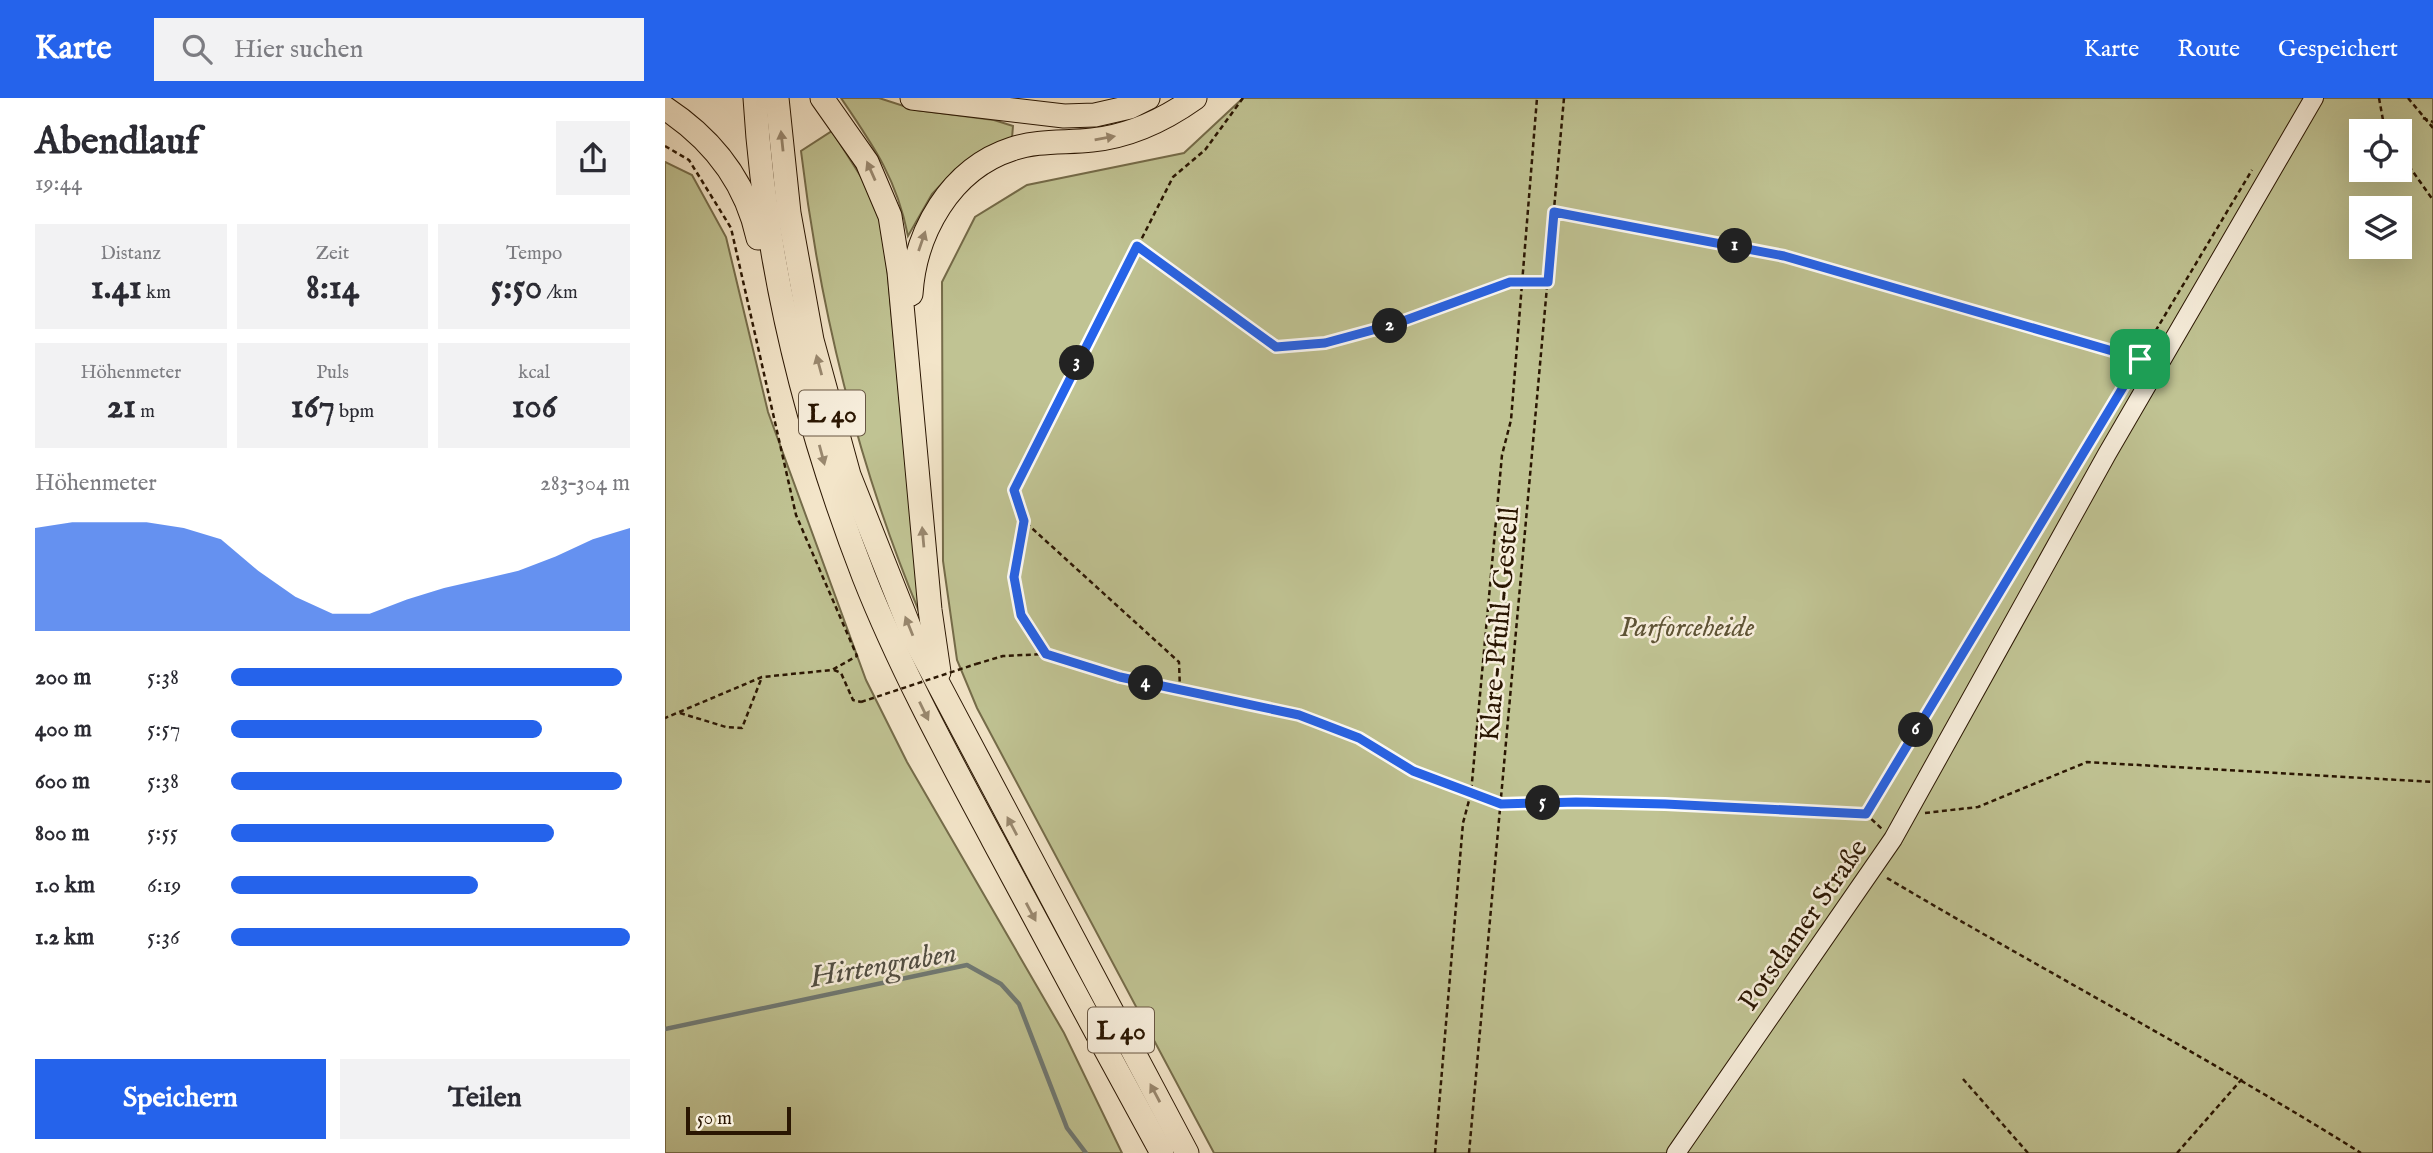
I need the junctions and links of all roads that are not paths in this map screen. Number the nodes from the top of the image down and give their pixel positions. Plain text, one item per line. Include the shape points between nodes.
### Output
1 (755, 98) edge
2 (777, 98) edge
3 (912, 98) edge
4 (1148, 98) edge
5 (1195, 98) edge
6 (2314, 98) edge
7 (823, 99) edge
8 (665, 108) edge
9 (792, 342) junction
10 (906, 356) junction
11 (949, 710) junction
12 (1162, 1153) edge
13 (1187, 1153) edge
14 (1676, 1153) edge

1 - 9 highway, L 40 via 768,229
11 -> 2 highway, L 40 via 913,636 849,475 810,327 789,213
3 - 4 highway via 1064,116 1095,115
10 -> 5 highway via 912,269 926,229 947,194 976,169 1011,149 1125,134 1168,117
6 - 14 street, Potsdamer Straße via 2108,453 1893,839
10 -> 7 highway via 890,216 867,162
8 - 9 highway via 714,148 738,183 754,218
9 -> 12 highway, L 40 via 832,489 895,649
11 -> 10 highway via 933,643
13 -> 11 highway, L 40

